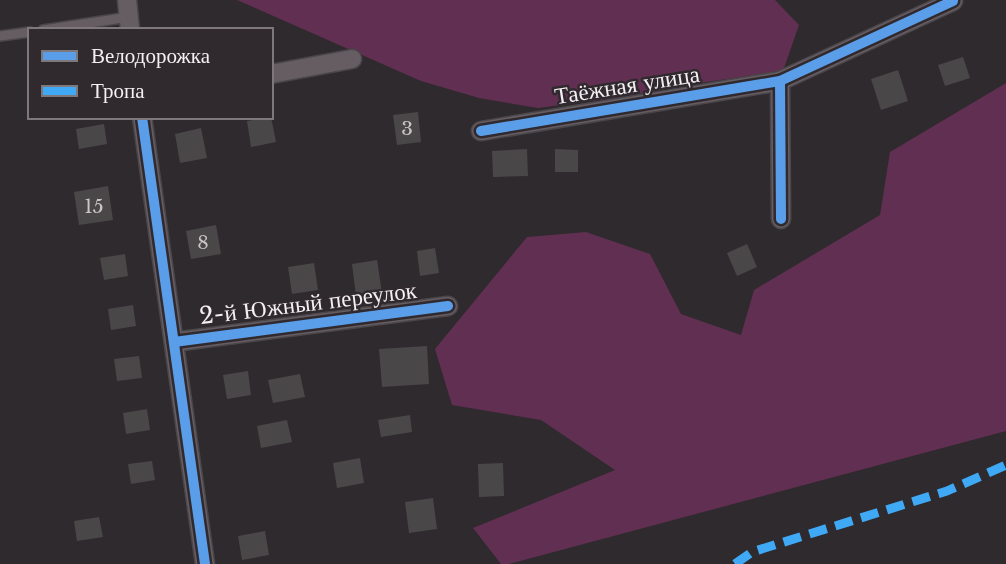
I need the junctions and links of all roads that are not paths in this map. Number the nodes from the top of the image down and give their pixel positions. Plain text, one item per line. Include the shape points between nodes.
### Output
1 (951, 1) edge
2 (129, 16) edge
3 (55, 28) edge
4 (28, 32) edge
5 (0, 36) edge
6 (352, 59) dead end
7 (273, 74) edge
8 (780, 81) junction
9 (142, 119) edge
10 (481, 131) dead end
11 (781, 219) dead end
12 (448, 306) dead end
13 (174, 342) junction
14 (205, 564) edge

1 - 8 street, Таёжная улица
2 - 3 lane
4 - 5 lane
6 - 7 street
8 - 10 street, Таёжная улица
8 - 11 street
9 - 13 street
12 - 13 street, 2-й Южный переулок
13 - 14 street

